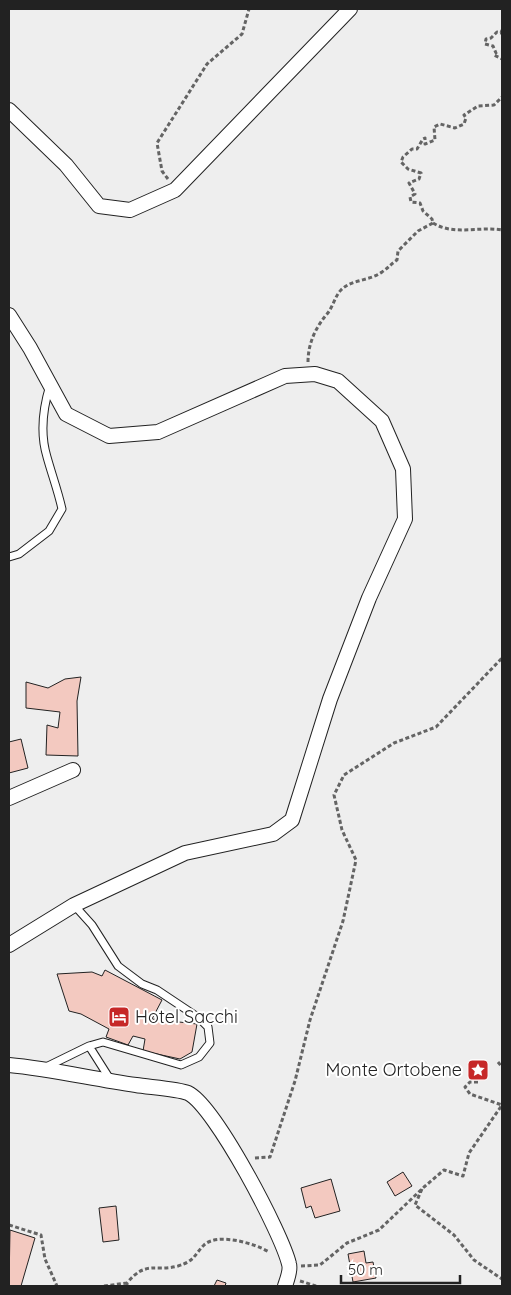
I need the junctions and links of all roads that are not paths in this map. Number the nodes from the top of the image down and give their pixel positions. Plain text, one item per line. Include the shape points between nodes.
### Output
1 (350, 9) edge
2 (9, 110) edge
3 (9, 315) edge
4 (50, 385) junction
5 (9, 557) edge
6 (72, 770) dead end
7 (9, 798) edge
8 (74, 905) junction
9 (9, 945) edge
10 (89, 1046) junction
11 (9, 1065) edge
12 (44, 1068) junction
13 (108, 1081) junction
14 (286, 1286) edge

1 - 2 street via 175,190 130,210 99,206 66,164
3 - 4 street
4 - 5 lane via 43,408 46,456 62,509 49,531 19,554
4 - 8 street via 66,414 109,436 158,432 285,376 315,374 338,380 382,421 403,469 405,519 368,598 330,699 292,820 273,834 185,853
6 - 7 street
8 - 9 street
8 - 10 lane via 92,925 118,966 199,1018 208,1027 210,1043 199,1057 181,1065 104,1042
10 - 12 lane
10 - 13 lane
11 - 12 street
12 - 13 street
13 - 14 street via 188,1093 207,1110 239,1160 281,1244 290,1266

